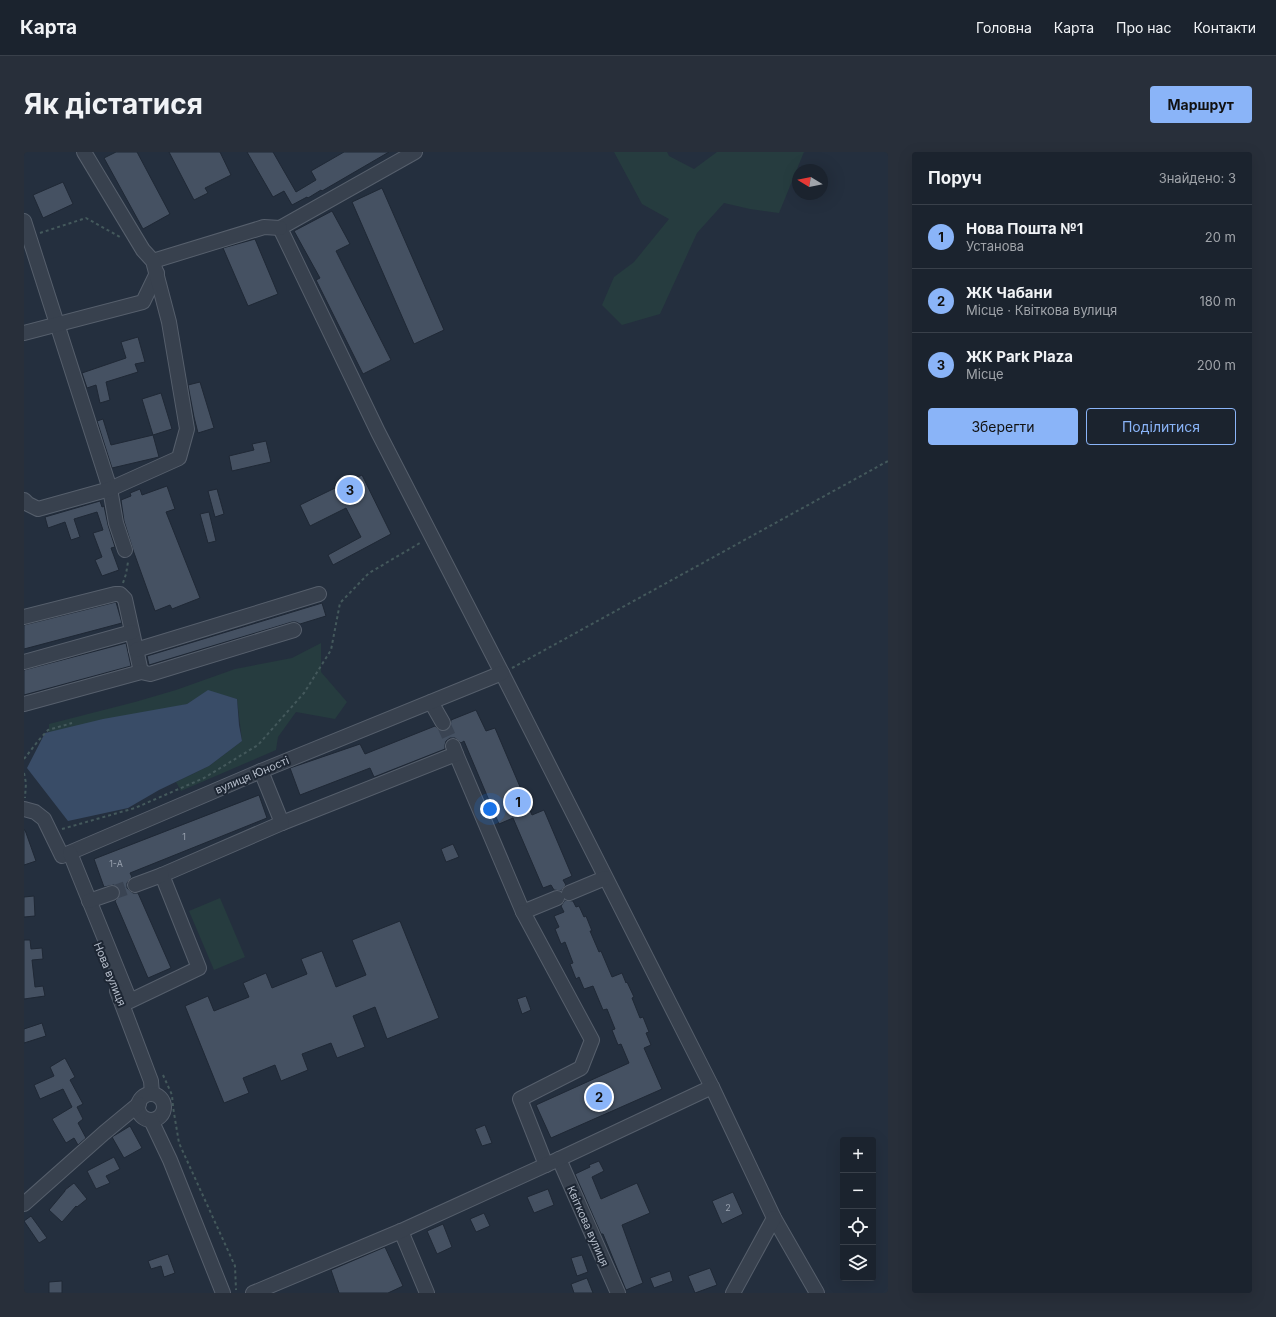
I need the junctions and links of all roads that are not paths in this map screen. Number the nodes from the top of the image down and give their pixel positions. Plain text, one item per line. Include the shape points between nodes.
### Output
1 (84, 152) edge
2 (415, 152) edge
3 (24, 221) edge
4 (280, 228) junction
5 (27, 237) edge
6 (155, 267) junction
7 (57, 325) junction
8 (24, 334) edge
9 (110, 489) junction
10 (24, 500) edge
11 (125, 550) road end
12 (319, 594) dead end
13 (24, 617) edge
14 (294, 630) dead end
15 (132, 632) junction
16 (136, 650) junction
17 (24, 662) edge
18 (141, 672) junction
19 (502, 673) junction
20 (431, 702) junction
21 (24, 704) edge
22 (443, 723) tunnel mouth
23 (261, 772) junction
24 (24, 809) edge
25 (282, 823) junction
26 (66, 854) junction
27 (162, 875) junction
28 (605, 878) junction
29 (135, 885) tunnel mouth
30 (112, 893) tunnel mouth
31 (89, 901) junction
32 (523, 912) junction
33 (712, 1087) junction
34 (152, 1094) junction
35 (139, 1104) junction
36 (151, 1120) junction
37 (552, 1162) junction
38 (24, 1204) edge
39 (774, 1218) junction
40 (401, 1231) junction
41 (223, 1293) edge
42 (253, 1293) edge
43 (427, 1293) edge
44 (618, 1293) edge
45 (733, 1293) edge
46 (817, 1293) edge

1 - 6 street
2 - 4 street
3 - 5 street
4 - 6 street via 264,226
4 - 19 street via 378,432
5 - 7 street
6 - 7 street via 143,302
6 - 9 street via 169,322 187,429 178,458
7 - 8 street
7 - 9 street
9 - 10 street via 38,509
9 - 11 street via 116,523
12 - 16 street
13 - 15 street via 120,594 125,599
14 - 18 street via 150,674
15 - 16 street
15 - 17 street
16 - 18 street
18 - 21 street
19 - 20 street, вулиця Юності
19 - 28 street
20 - 22 street
20 - 23 street, вулиця Юності
23 - 25 street
23 - 26 street, вулиця Юності
24 - 26 street via 35,812 44,819
25 - 27 street
25 - 32 street via 454,750
26 - 31 street
26 - 34 street, Нова вулиця via 144,1061 151,1081
27 - 29 street
27 - 31 street via 199,968 130,1001
28 - 32 street
28 - 33 street
30 - 31 street
32 - 37 street, Квіткова вулиця via 592,1040 581,1068 520,1099
33 - 37 street
33 - 39 street
34 - 35 street via 143,1097
34 - 36 street via 163,1100 164,1109 160,1117
35 - 36 street via 143,1117
35 - 38 street
36 - 41 street via 170,1160
37 - 40 street
37 - 44 street, Квіткова вулиця
39 - 45 street
39 - 46 street
40 - 42 street
40 - 43 street

